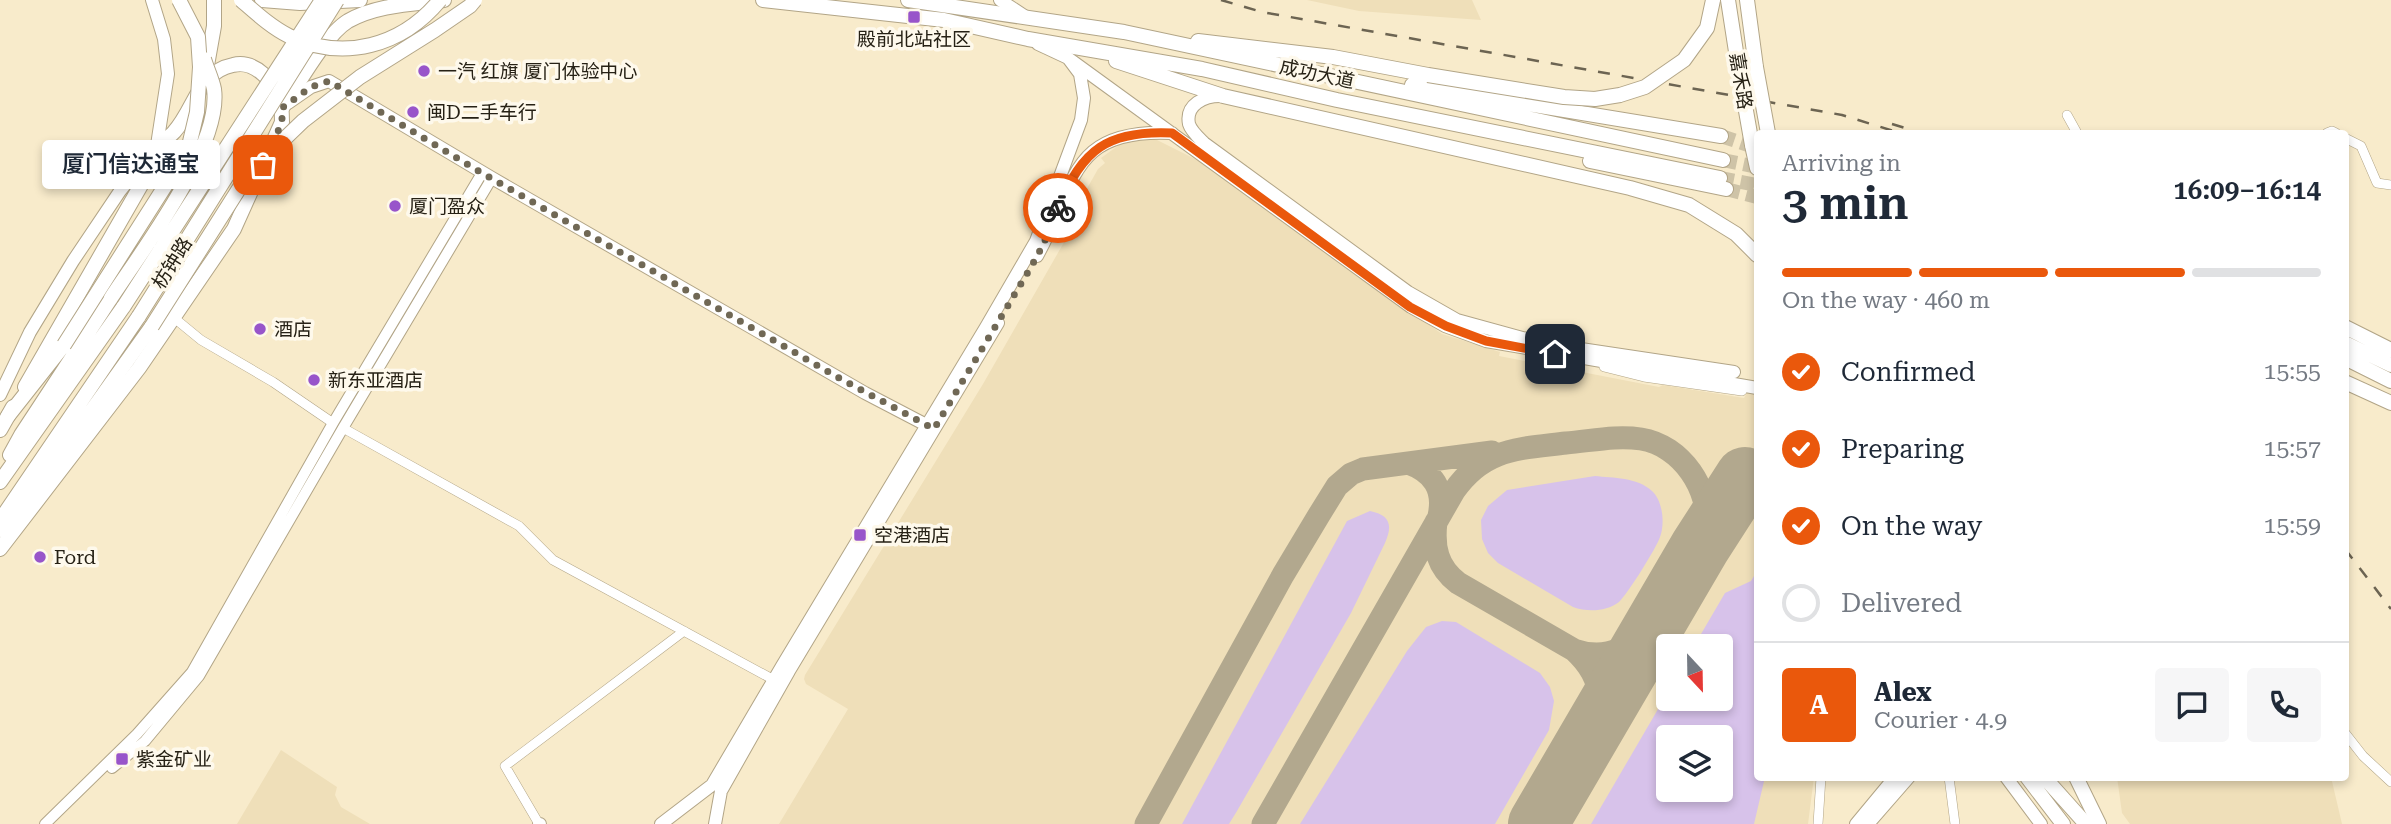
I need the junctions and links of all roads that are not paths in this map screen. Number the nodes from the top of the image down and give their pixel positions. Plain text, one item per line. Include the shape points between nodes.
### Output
1 (152, 0) edge
2 (179, 0) edge
3 (214, 0) edge
4 (241, 0) edge
5 (262, 0) edge
6 (322, 0) edge
7 (337, 0) edge
8 (360, 0) edge
9 (442, 0) edge
10 (475, 0) edge
11 (763, 0) edge
12 (908, 0) edge
13 (1000, 0) edge
14 (1713, 0) edge
15 (1728, 0) edge
16 (1747, 0) edge
17 (1026, 18) junction
18 (1124, 32) junction
19 (198, 37) junction
20 (1186, 47) junction
21 (1068, 52) junction
22 (205, 80) junction
23 (1223, 96) junction
24 (282, 108) junction
25 (2067, 115) dead end
26 (1767, 130) edge
27 (2075, 130) edge
28 (1172, 133) junction
29 (1721, 136) tunnel mouth
30 (2349, 140) edge
31 (157, 145) junction
32 (1754, 155) edge
33 (1723, 160) tunnel mouth
34 (487, 176) junction
35 (1723, 183) tunnel mouth
36 (2391, 185) edge
37 (1754, 252) edge
38 (173, 317) junction
39 (2349, 329) edge
40 (2349, 345) edge
41 (2391, 350) edge
42 (1555, 354) junction
43 (2349, 360) edge
44 (2391, 365) edge
45 (1734, 372) dead end
46 (2391, 381) edge
47 (2349, 384) edge
48 (1754, 387) edge
49 (1754, 394) edge
50 (0, 395) edge
51 (2391, 403) edge
52 (8, 416) junction
53 (338, 425) junction
54 (930, 427) junction
55 (0, 430) edge
56 (0, 475) edge
57 (0, 482) edge
58 (0, 520) edge
59 (0, 530) edge
60 (0, 548) edge
61 (684, 631) junction
62 (774, 680) junction
63 (2349, 738) edge
64 (1821, 781) edge
65 (1892, 781) edge
66 (1906, 781) edge
67 (1949, 781) edge
68 (2029, 781) edge
69 (2048, 781) edge
70 (2078, 781) edge
71 (2010, 782) edge
72 (2391, 782) edge
73 (45, 824) edge
74 (55, 824) edge
75 (539, 824) edge
76 (661, 824) edge
77 (716, 824) edge
78 (1818, 824) edge
79 (1856, 824) edge
80 (1868, 824) edge
81 (1955, 824) edge
82 (2041, 824) edge
83 (2063, 824) edge
84 (2086, 824) edge
85 (2099, 824) edge

1 - 31 main road via 164,39 167,74
2 - 19 main road, bridge
3 - 22 main road
4 - 9 main road, bridge via 288,35 315,46 351,49 411,29
5 - 8 main road
6 - 57 main road, 枋钟路, bridge via 124,306
7 - 58 main road, 枋钟路, bridge via 139,316
9 - 24 main road via 380,9 348,21 331,36
10 - 59 main road, bridge via 360,77 303,121 249,173 152,326 27,501
11 - 21 main road, 成功大道 via 944,20
12 - 17 main road, 成功大道
13 - 17 main road
14 - 18 main road, bridge via 1707,28 1684,60 1646,87 1595,99 1333,57
15 - 32 main road, 嘉禾路, bridge
16 - 26 main road, 嘉禾路, bridge
17 - 18 main road, 成功大道
18 - 20 main road, 成功大道
19 - 52 main road, bridge via 197,112 188,150 64,345
19 - 56 main road, bridge via 214,91 209,134 190,176 21,435
20 - 29 main road
20 - 33 main road, 成功大道
21 - 23 main road, 成功大道
21 - 28 main road
21 - 35 main road, 成功大道 via 1202,69
21 - 54 main road via 1080,74 1081,120 1036,241
22 - 24 main road via 222,67 240,63 255,67 276,86
22 - 31 main road via 174,132
23 - 37 main road, 成功大道 via 1689,205 1736,234
23 - 45 main road via 1205,96 1190,112 1189,123 1204,143 1408,292 1457,320 1541,343
24 - 34 main road via 311,87 329,81
24 - 38 main road via 282,122 234,229
25 - 27 street
28 - 42 main road via 1410,307 1486,341
28 - 54 main road via 1127,135 1102,144 1083,161 994,332
30 - 36 street via 2361,146 2377,183
31 - 50 main road via 73,261 30,332
31 - 52 main road via 152,166
34 - 53 street
34 - 54 main road
38 - 53 street via 201,340
38 - 60 main road
39 - 41 main road
40 - 44 main road
42 - 48 main road
42 - 49 street via 1644,377
43 - 46 main road
47 - 51 main road
52 - 55 main road
53 - 61 street via 519,526 553,560
53 - 73 street via 192,672 137,734
53 - 74 street via 198,676 145,741
54 - 62 main road
54 - 77 main road via 721,791
61 - 62 street
61 - 75 street via 505,765
62 - 76 main road via 712,785
63 - 72 street
64 - 78 street
65 - 79 main road
66 - 80 main road
67 - 81 street
68 - 83 main road
69 - 84 main road
70 - 85 main road
71 - 82 main road

